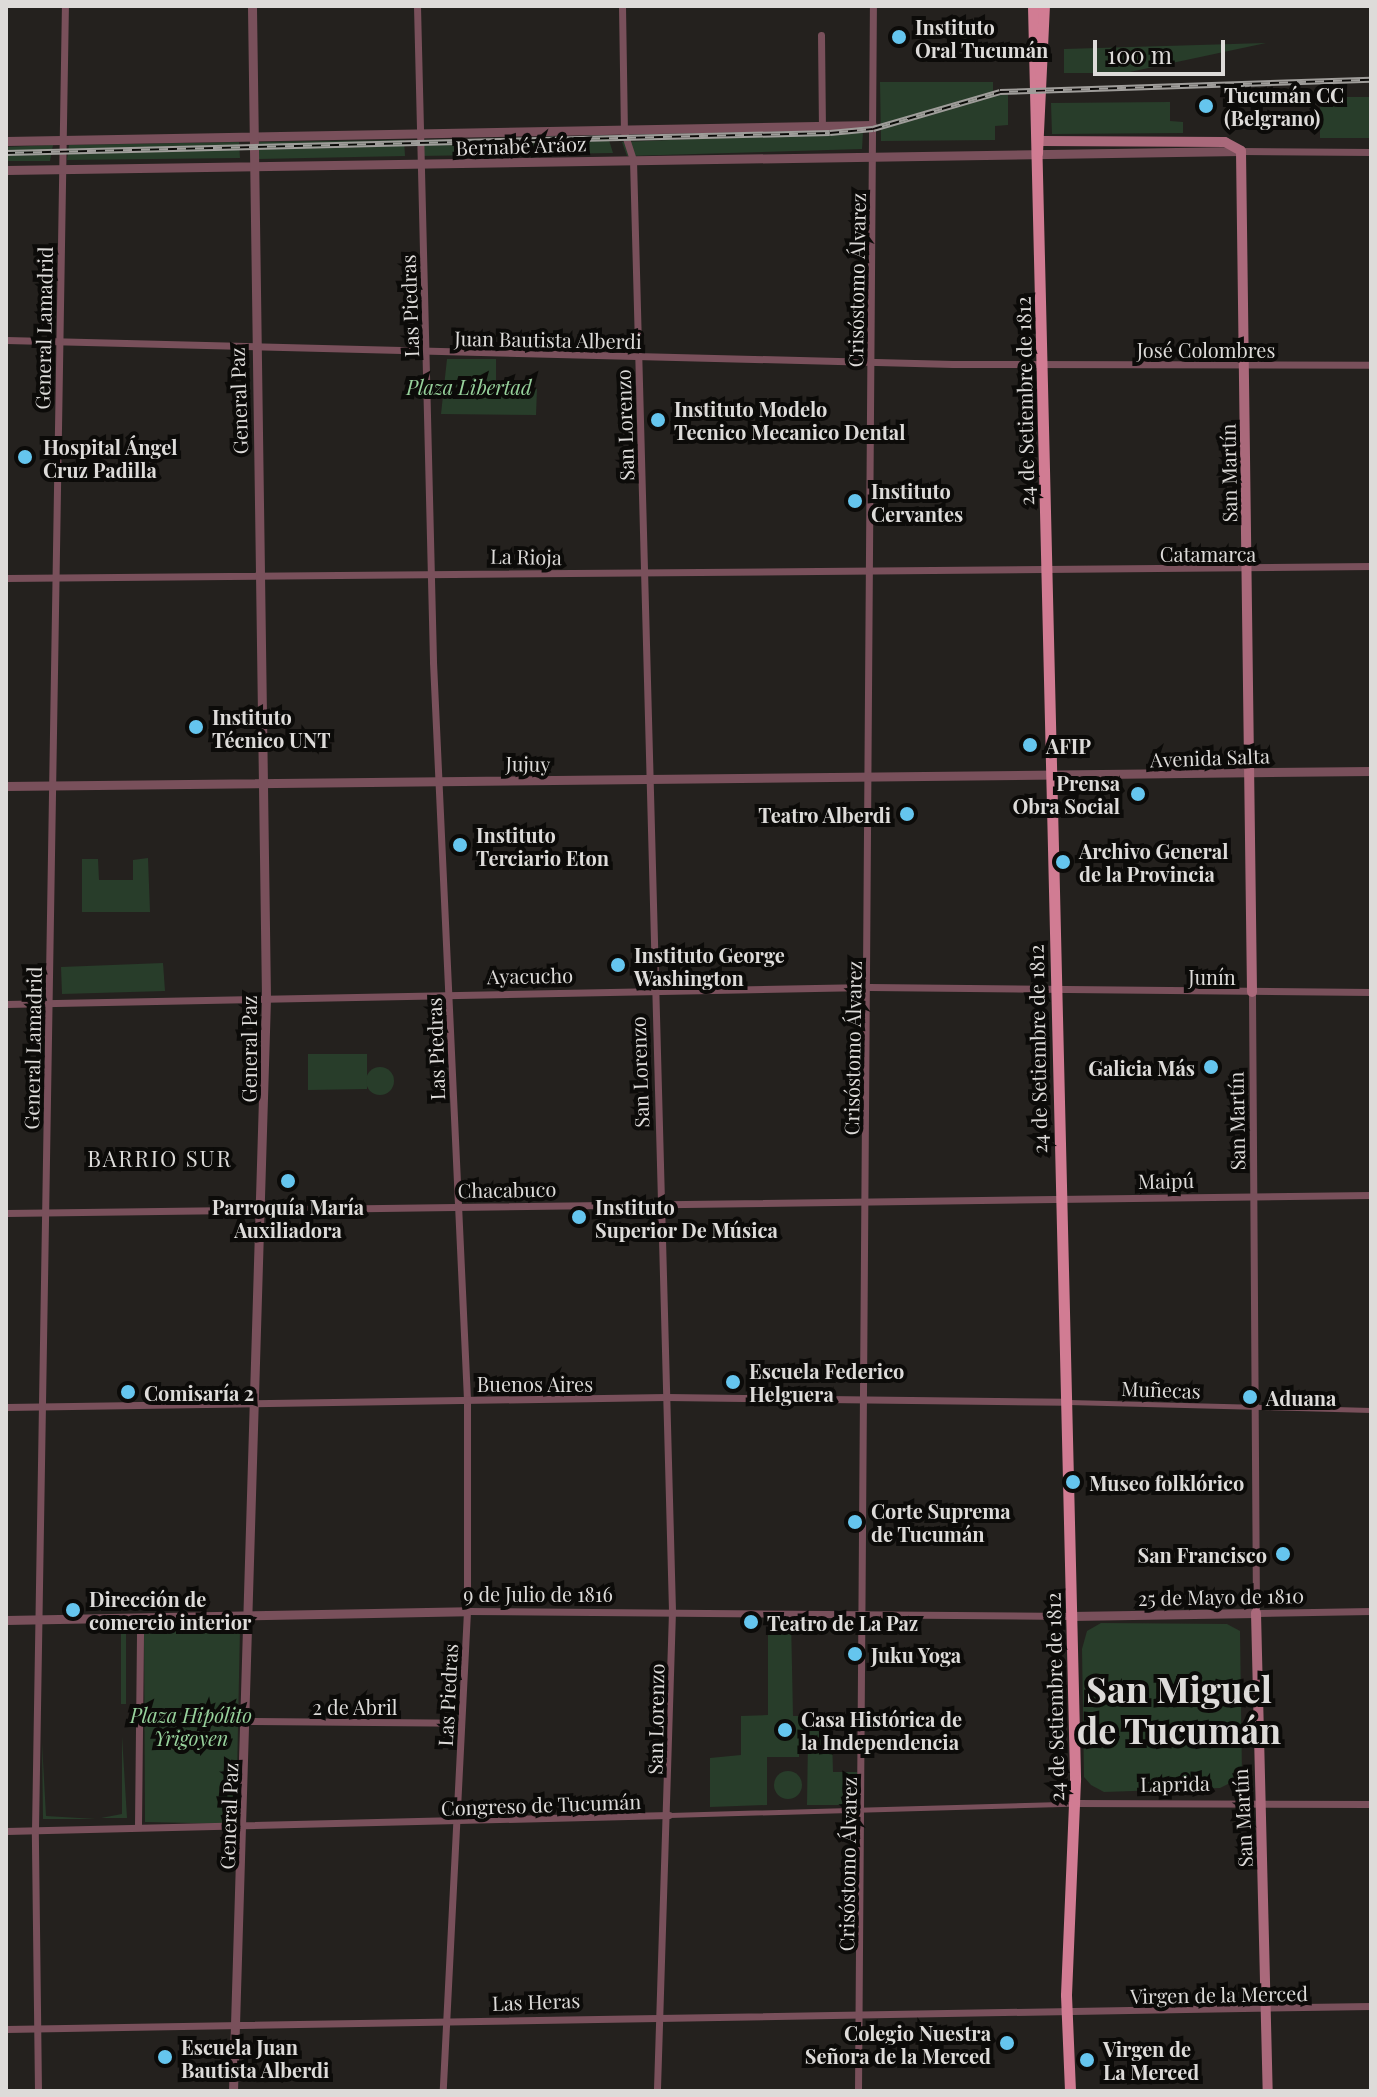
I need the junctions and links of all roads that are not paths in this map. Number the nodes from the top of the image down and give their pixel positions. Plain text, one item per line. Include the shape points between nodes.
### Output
1 (65, 6) edge
2 (252, 6) edge
3 (417, 6) edge
4 (622, 6) edge
5 (873, 6) edge
6 (1033, 6) edge
7 (1044, 6) edge
8 (821, 35) dead end
9 (872, 125) junction
10 (822, 128) junction
11 (624, 132) junction
12 (253, 135) junction
13 (417, 136) junction
14 (63, 140) junction
15 (6, 141) edge
16 (1043, 141) junction
17 (1241, 151) junction
18 (1371, 152) edge
19 (1037, 153) junction
20 (873, 155) junction
21 (633, 160) junction
22 (253, 167) junction
23 (420, 167) junction
24 (6, 170) edge
25 (62, 170) junction
26 (6, 340) edge
27 (58, 342) junction
28 (254, 348) junction
29 (427, 352) junction
30 (638, 357) junction
31 (871, 363) junction
32 (1041, 363) junction
33 (1245, 365) junction
34 (1371, 365) edge
35 (1371, 566) edge
36 (1247, 569) junction
37 (433, 570) junction
38 (871, 570) junction
39 (1045, 570) junction
40 (261, 573) junction
41 (645, 573) junction
42 (6, 578) edge
43 (56, 578) junction
44 (1371, 771) edge
45 (1251, 774) junction
46 (441, 780) junction
47 (871, 780) junction
48 (1049, 780) junction
49 (264, 781) junction
50 (649, 783) junction
51 (6, 786) edge
52 (52, 786) junction
53 (869, 987) junction
54 (653, 989) junction
55 (448, 991) junction
56 (1054, 991) junction
57 (1252, 992) junction
58 (1371, 992) edge
59 (266, 998) junction
60 (48, 1003) junction
61 (6, 1004) edge
62 (1255, 1195) junction
63 (1371, 1195) edge
64 (1058, 1197) junction
65 (866, 1199) junction
66 (660, 1201) junction
67 (459, 1206) junction
68 (264, 1209) junction
69 (6, 1213) edge
70 (45, 1213) junction
71 (666, 1397) junction
72 (467, 1399) junction
73 (866, 1399) junction
74 (1065, 1402) junction
75 (258, 1405) junction
76 (6, 1407) edge
77 (42, 1407) junction
78 (1256, 1407) junction
79 (1371, 1410) edge
80 (467, 1611) junction
81 (672, 1611) junction
82 (1371, 1611) edge
83 (1256, 1613) junction
84 (866, 1614) junction
85 (1071, 1616) junction
86 (251, 1617) junction
87 (140, 1619) junction
88 (6, 1620) edge
89 (39, 1620) junction
90 (249, 1721) junction
91 (461, 1723) junction
92 (1075, 1803) junction
93 (1261, 1804) junction
94 (1371, 1804) edge
95 (864, 1812) junction
96 (669, 1815) junction
97 (458, 1823) junction
98 (247, 1825) junction
99 (138, 1826) junction
100 (35, 1830) junction
101 (6, 1831) edge
102 (1371, 2006) edge
103 (859, 2010) junction
104 (1267, 2010) junction
105 (1067, 2012) junction
106 (659, 2014) junction
107 (447, 2020) junction
108 (236, 2024) junction
109 (6, 2029) edge
110 (39, 2029) junction
111 (38, 2091) edge
112 (233, 2091) edge
113 (443, 2091) edge
114 (657, 2091) edge
115 (858, 2091) edge
116 (1070, 2091) edge
117 (1268, 2091) edge

1 - 14 street, General Lamadrid
2 - 12 street, General Paz
3 - 13 street, Las Piedras
4 - 11 street, San Lorenzo
5 - 9 street, Crisóstomo Álvarez
6 - 19 main road, 24 de Setiembre de 1812
7 - 16 main road
8 - 10 street
9 - 10 street, Bernabé Aráoz
9 - 20 street, Crisóstomo Álvarez
10 - 11 street, Bernabé Aráoz
11 - 13 street, Bernabé Aráoz
11 - 21 street, San Lorenzo
12 - 13 street, Bernabé Aráoz
12 - 14 street, Bernabé Aráoz
12 - 22 street, General Paz
13 - 23 street, Las Piedras
14 - 15 street, Bernabé Aráoz
14 - 25 street, General Lamadrid
16 - 17 main road via 1225,142
16 - 19 main road
17 - 18 street
17 - 19 street, Bernabé Aráoz
17 - 33 main road, San Martín
19 - 20 street, Bernabé Aráoz
19 - 32 main road, 24 de Setiembre de 1812
20 - 21 street, Bernabé Aráoz
20 - 31 street, Crisóstomo Álvarez
21 - 23 street, Bernabé Aráoz
21 - 30 street, San Lorenzo
22 - 23 street, Bernabé Aráoz
22 - 25 street, Bernabé Aráoz
22 - 28 street, General Paz
23 - 29 street, Las Piedras
24 - 25 street, Bernabé Aráoz
25 - 27 street, General Lamadrid
26 - 27 street, Juan Bautista Alberdi
27 - 28 street, Juan Bautista Alberdi
27 - 43 street, General Lamadrid
28 - 29 street, Juan Bautista Alberdi
28 - 40 street, General Paz
29 - 30 street, Juan Bautista Alberdi
29 - 37 street, Las Piedras
30 - 31 street, Juan Bautista Alberdi
30 - 41 street, San Lorenzo
31 - 32 street, Juan Bautista Alberdi
31 - 38 street, Crisóstomo Álvarez
32 - 33 street, José Colombres
32 - 39 main road, 24 de Setiembre de 1812
33 - 34 street, José Colombres
33 - 36 main road, San Martín
35 - 36 street, Catamarca
36 - 39 street, Catamarca
36 - 45 main road, San Martín
37 - 40 street, La Rioja
37 - 41 street, La Rioja
37 - 46 street, Las Piedras
38 - 39 street, La Rioja
38 - 41 street, La Rioja
38 - 47 street, Crisóstomo Álvarez
39 - 48 main road, 24 de Setiembre de 1812
40 - 43 street, La Rioja
40 - 49 street, General Paz
41 - 50 street, San Lorenzo
42 - 43 street, La Rioja
43 - 52 street, General Lamadrid
44 - 45 street, Avenida Salta
45 - 48 street, Avenida Salta
45 - 57 main road, San Martín
46 - 49 street, Jujuy
46 - 50 street, Jujuy
46 - 55 street, Las Piedras
47 - 48 street, Jujuy
47 - 50 street, Jujuy
47 - 53 street, Crisóstomo Álvarez
48 - 56 main road, 24 de Setiembre de 1812
49 - 52 street, Jujuy
49 - 59 street, General Paz
50 - 54 street, San Lorenzo
51 - 52 street, Jujuy
52 - 60 street, General Lamadrid
53 - 54 street, Ayacucho
53 - 56 street, Ayacucho
53 - 65 street, Crisóstomo Álvarez
54 - 55 street, Ayacucho
54 - 66 street, San Lorenzo
55 - 59 street, Ayacucho
55 - 67 street, Las Piedras
56 - 57 street, Junín
56 - 64 main road, 24 de Setiembre de 1812
57 - 58 street, Junín
57 - 62 street, San Martín
59 - 60 street, Ayacucho
59 - 68 street, General Paz
60 - 61 street, Ayacucho
60 - 70 street, General Lamadrid
62 - 63 street, Maipú
62 - 64 street, Maipú
62 - 78 street, San Martín
64 - 65 street, Chacabuco
64 - 74 main road, 24 de Setiembre de 1812
65 - 66 street, Chacabuco
65 - 73 street, Crisóstomo Álvarez
66 - 67 street, Chacabuco
66 - 71 street, San Lorenzo
67 - 68 street, Chacabuco
67 - 72 street, Las Piedras
68 - 70 street, Chacabuco
68 - 75 street, General Paz
69 - 70 street, Chacabuco
70 - 77 street, General Lamadrid
71 - 72 street, Buenos Aires
71 - 73 street, Buenos Aires
71 - 81 street, San Lorenzo
72 - 75 street, Buenos Aires
72 - 80 street, Las Piedras
73 - 74 street, Buenos Aires
73 - 84 street, Crisóstomo Álvarez
74 - 78 street, Muñecas
74 - 85 main road, 24 de Setiembre de 1812
75 - 77 street, Buenos Aires
75 - 86 street, General Paz
76 - 77 street, Buenos Aires
77 - 89 street, General Lamadrid
78 - 79 street, Muñecas
78 - 83 street, San Martín
80 - 81 street, 9 de Julio de 1816
80 - 86 street, 9 de Julio de 1816
80 - 91 street, Las Piedras
81 - 84 street, 9 de Julio de 1816
81 - 96 street, San Lorenzo
82 - 83 street, 25 de Mayo de 1810
83 - 85 street, 25 de Mayo de 1810
83 - 93 main road, San Martín
84 - 85 street, 9 de Julio de 1816
84 - 95 street, Crisóstomo Álvarez
85 - 92 main road, 24 de Setiembre de 1812
86 - 87 street, 9 de Julio de 1816
86 - 90 street, General Paz
87 - 89 street, 9 de Julio de 1816
87 - 99 street
88 - 89 street, 9 de Julio de 1816
89 - 100 street, General Lamadrid
90 - 91 street, 2 de Abril
90 - 98 street, General Paz
91 - 97 street, Las Piedras
92 - 93 street, Laprida
92 - 95 street, Congreso de Tucumán via 1056,1810
92 - 105 main road, 24 de Setiembre de 1812
93 - 94 street, Laprida
93 - 104 main road, San Martín
95 - 96 street, Congreso de Tucumán
95 - 103 street, Crisóstomo Álvarez
96 - 97 street, Congreso de Tucumán
96 - 106 street, San Lorenzo
97 - 98 street, Congreso de Tucumán
97 - 107 street, Las Piedras
98 - 99 street, Congreso de Tucumán
98 - 108 street, General Paz
99 - 100 street, Congreso de Tucumán
100 - 101 street, Congreso de Tucumán
100 - 110 street, General Lamadrid
102 - 104 street, Virgen de la Merced
103 - 105 street, Las Heras
103 - 106 street, Las Heras
103 - 115 street, Crisóstomo Álvarez
104 - 105 street, Virgen de la Merced
104 - 117 main road, San Martín
105 - 116 main road, 24 de Setiembre de 1812
106 - 107 street, Las Heras
106 - 114 street, San Lorenzo
107 - 108 street, Las Heras
107 - 113 street, Las Piedras
108 - 110 street, Las Heras
108 - 112 street, General Paz
109 - 110 street, Las Heras
110 - 111 street, General Lamadrid

